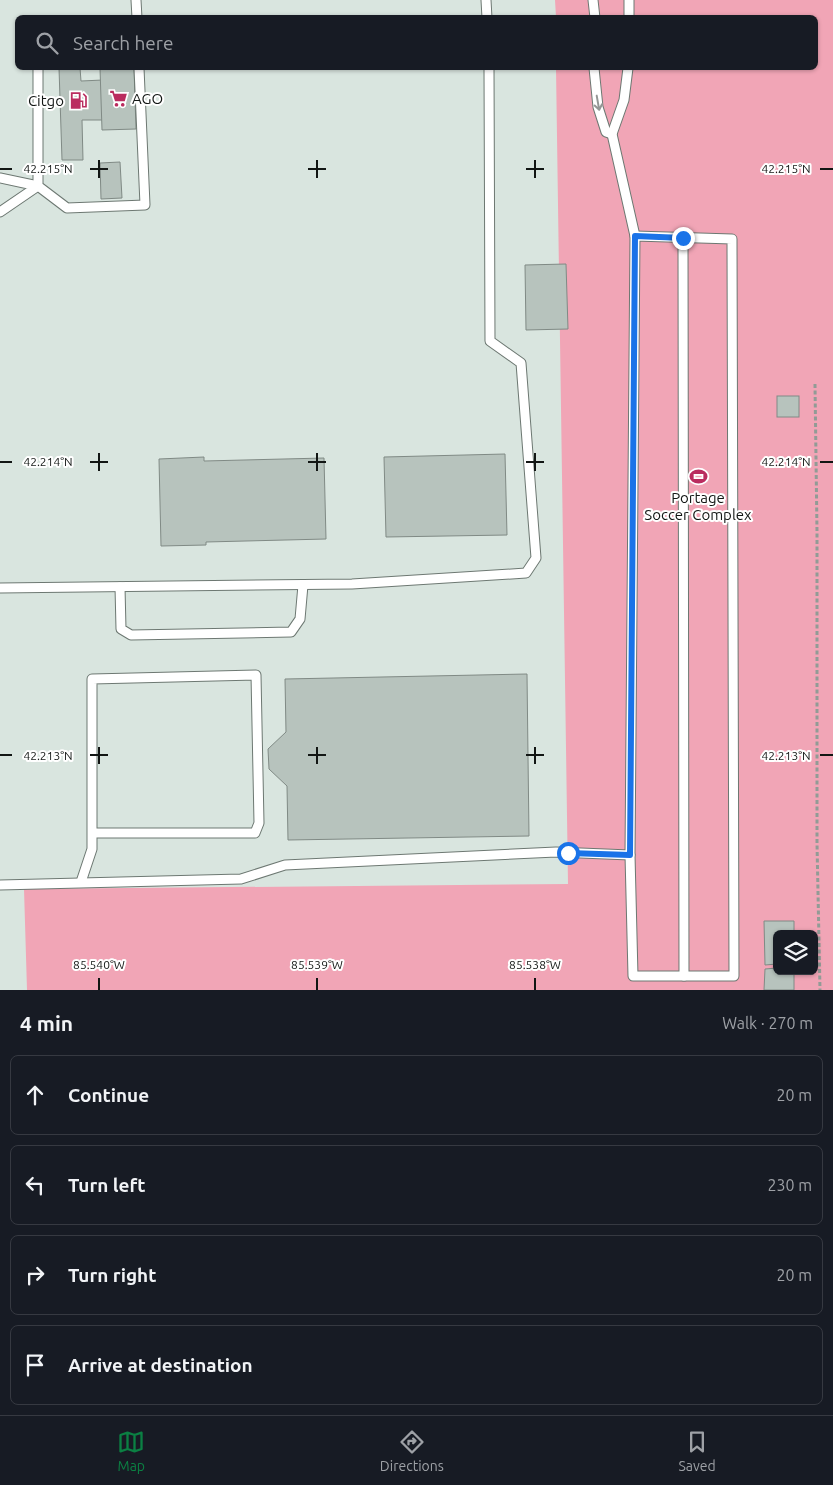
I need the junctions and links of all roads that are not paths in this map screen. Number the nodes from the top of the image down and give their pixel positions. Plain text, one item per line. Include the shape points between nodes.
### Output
1 (136, 0) edge
2 (486, 0) edge
3 (593, 0) edge
4 (630, 0) edge
5 (137, 15) edge
6 (487, 15) edge
7 (595, 15) edge
8 (629, 15) edge
9 (38, 70) edge
10 (139, 70) edge
11 (489, 70) edge
12 (594, 70) edge
13 (628, 70) edge
14 (612, 134) junction
15 (0, 178) edge
16 (38, 186) junction
17 (0, 212) edge
18 (635, 236) junction
19 (683, 238) junction
20 (303, 585) junction
21 (120, 587) junction
22 (0, 588) edge
23 (92, 832) junction
24 (630, 855) junction
25 (81, 882) junction
26 (0, 885) edge
27 (684, 976) junction

1 - 5 lane
2 - 6 lane
3 - 7 lane
4 - 8 lane
9 - 16 lane
10 - 16 lane via 145,205 67,208
11 - 20 lane via 490,341 520,363 536,558 526,573
12 -> 14 lane via 598,107 606,132
13 - 14 lane via 624,100
14 - 18 lane
15 - 16 lane
16 - 17 lane
18 - 19 lane
18 - 24 lane
19 - 27 lane
19 - 27 lane via 732,239 734,956 734,976
20 - 21 lane
20 - 21 lane via 300,619 291,632 131,635 121,629
21 - 22 lane
23 - 23 lane via 92,679 256,675 259,823 254,832
23 - 25 lane via 92,849
24 - 25 lane via 556,852 285,864 241,879
24 - 27 lane via 633,976
25 - 26 lane

